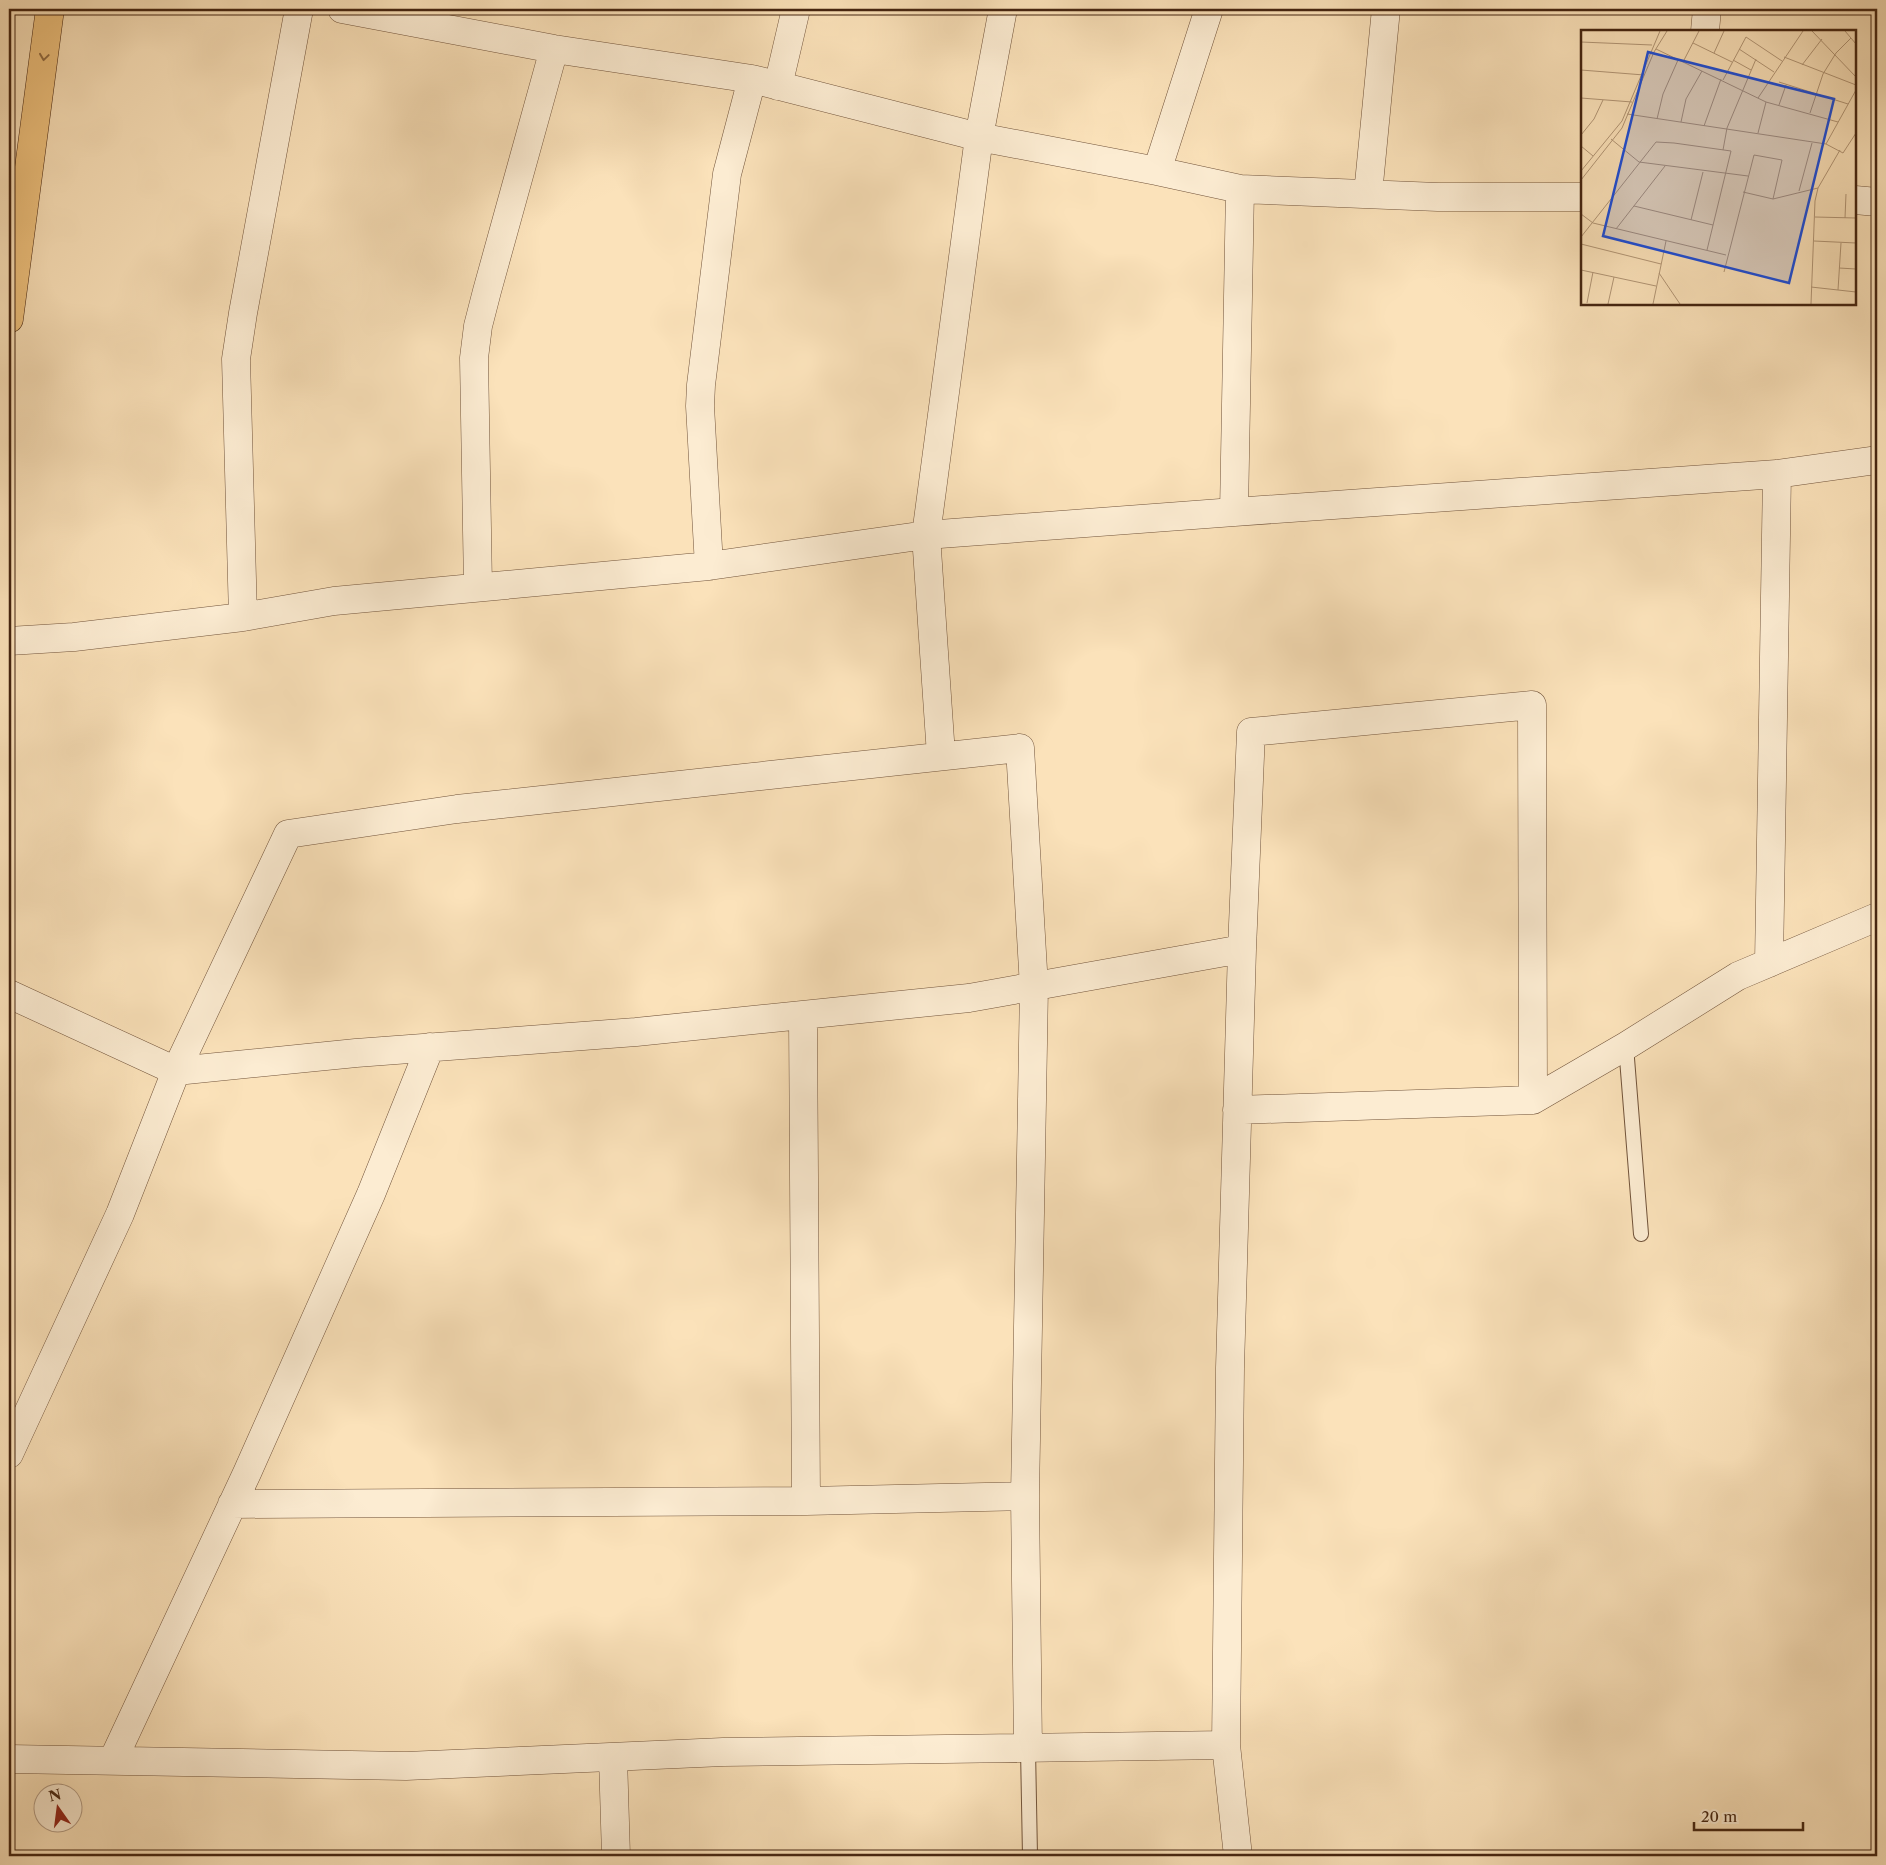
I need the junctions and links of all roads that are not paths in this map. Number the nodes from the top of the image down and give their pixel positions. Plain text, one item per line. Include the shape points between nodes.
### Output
1 (50, 9) edge
2 (299, 9) edge
3 (346, 9) edge
4 (796, 9) edge
5 (1003, 9) edge
6 (1209, 9) edge
7 (1386, 9) edge
8 (1707, 9) edge
9 (1705, 30) edge
10 (554, 49) junction
11 (752, 79) junction
12 (778, 86) junction
13 (979, 137) junction
14 (1157, 171) junction
15 (1240, 189) junction
16 (1368, 194) junction
17 (1581, 197) edge
18 (1856, 200) edge
19 (1877, 202) edge
20 (15, 223) edge
21 (9, 320) edge
22 (1877, 460) edge
23 (1777, 474) junction
24 (1234, 512) junction
25 (926, 535) junction
26 (709, 566) junction
27 (478, 587) junction
28 (243, 617) junction
29 (9, 641) edge
30 (941, 755) junction
31 (1877, 917) edge
32 (1242, 949) junction
33 (1769, 962) junction
34 (1034, 987) junction
35 (9, 994) edge
36 (803, 1015) junction
37 (1626, 1046) junction
38 (430, 1047) junction
39 (176, 1071) junction
40 (1532, 1100) junction
41 (1237, 1110) junction
42 (1641, 1234) dead end
43 (9, 1454) edge
44 (1025, 1496) junction
45 (806, 1502) junction
46 (232, 1504) junction
47 (1226, 1745) junction
48 (1028, 1749) junction
49 (613, 1757) junction
50 (9, 1759) edge
51 (113, 1760) junction
52 (616, 1856) edge
53 (1030, 1856) edge
54 (1238, 1856) edge

1 -> 20 main road
2 - 28 street via 236,359
3 - 10 street
4 - 12 street
5 - 13 street
6 - 14 street
7 - 16 street
8 - 9 street
10 - 11 street
10 - 27 street via 478,326 474,358
11 - 12 street
11 - 26 street via 727,174 701,385
12 - 13 street
13 - 14 street
13 - 25 street
14 - 15 street
15 - 16 street
15 - 24 street
16 - 17 street
18 - 19 street
20 - 21 main road
22 - 23 street
23 - 24 street
23 - 33 street
24 - 25 street
25 - 26 street
25 - 30 street
26 - 27 street
27 - 28 street via 334,602
28 - 29 street via 74,637
30 - 34 street via 1020,748
30 - 39 street via 457,809 288,834
31 - 33 street
32 - 34 street
32 - 40 street via 1250,732 1532,705
32 - 41 street
33 - 37 street via 1738,976
34 - 36 street via 969,998
34 - 44 street
35 - 39 street
36 - 38 street via 636,1032
36 - 45 street
37 - 40 street
37 - 42 lane
38 - 39 street
38 - 46 street via 371,1194
39 - 43 street via 120,1214
40 - 41 street
41 - 47 street via 1230,1368
44 - 45 street
44 - 48 street
45 - 46 street
46 - 51 street
47 - 48 street
47 - 54 street
48 - 49 street via 723,1752
48 - 53 lane
49 - 51 street via 406,1766
49 - 52 street
50 - 51 street

